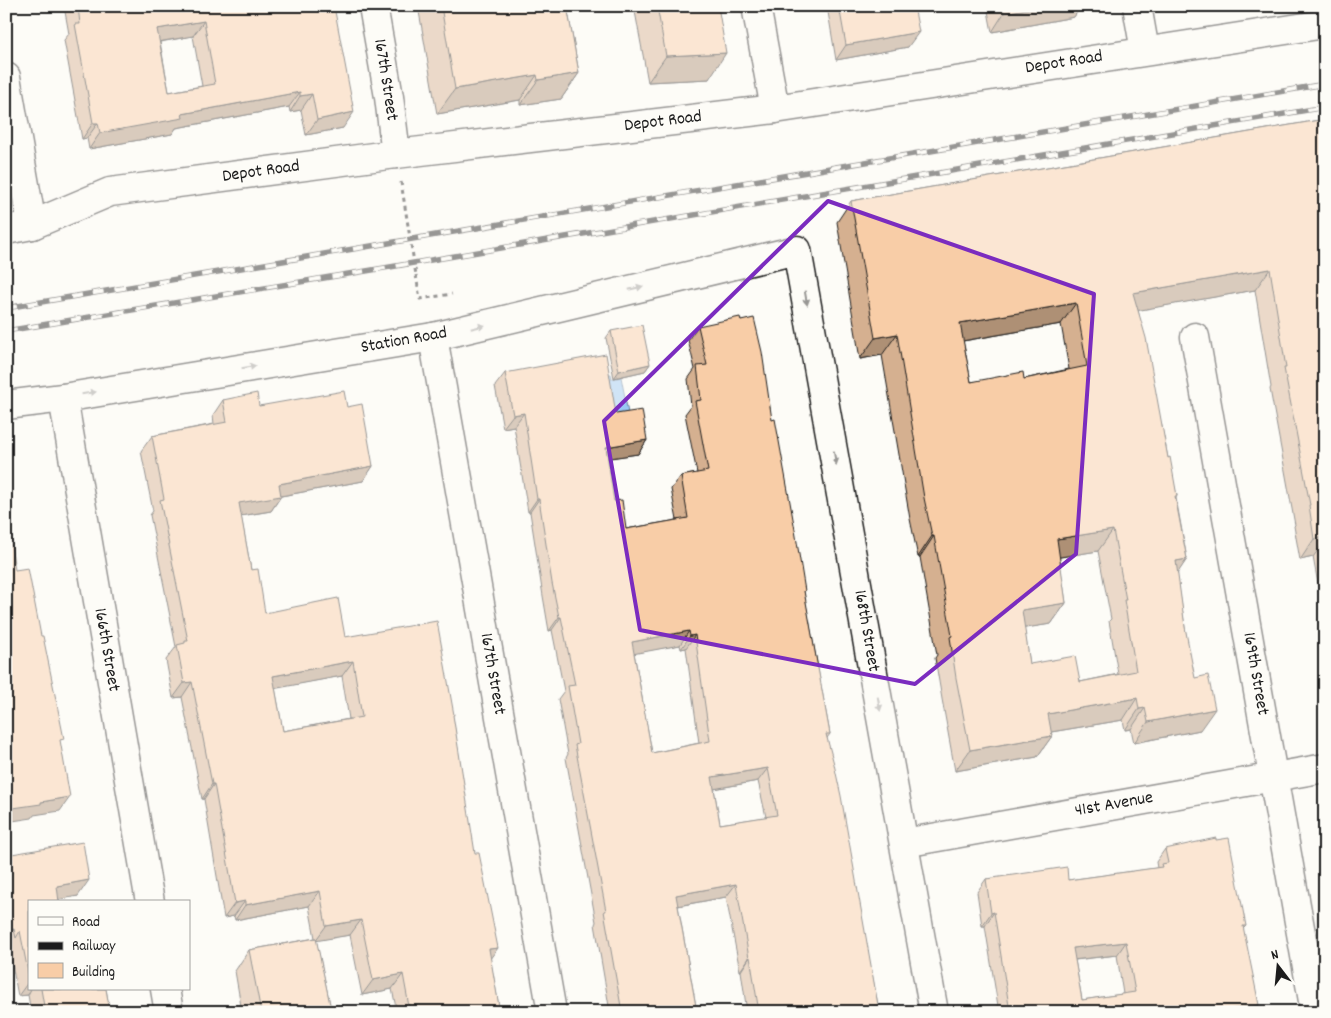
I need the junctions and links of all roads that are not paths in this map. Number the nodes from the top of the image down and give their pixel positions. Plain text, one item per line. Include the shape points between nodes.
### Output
1 (372, 6) edge
2 (756, 6) edge
3 (1138, 6) edge
4 (1325, 24) edge
5 (1146, 51) junction
6 (6, 77) edge
7 (775, 109) junction
8 (396, 154) junction
9 (19, 228) edge
10 (797, 250) joint
11 (433, 337) junction
12 (1195, 337) dead end
13 (63, 398) junction
14 (6, 405) edge
15 (1325, 768) edge
16 (1274, 777) junction
17 (904, 842) junction
18 (150, 900) edge
19 (165, 990) edge
20 (169, 1012) edge
21 (552, 1012) edge
22 (934, 1012) edge
23 (1315, 1012) edge

1 - 8 street, 167th Street
2 - 7 street
3 - 5 street
4 - 5 street, Depot Road
5 - 7 street, Depot Road
6 - 9 street
7 - 8 street, Depot Road
8 - 9 street, Depot Road via 110,192
11 -> 10 street, Station Road
10 -> 17 street, 168th Street
13 -> 11 street, Station Road
11 - 21 street, 167th Street
12 - 16 street, 169th Street
13 - 14 street, Station Road
13 - 18 street, 166th Street
15 - 16 street, 41st Avenue
16 - 17 street, 41st Avenue
16 - 23 street, 169th Street
17 - 22 street, 168th Street
19 - 20 street

